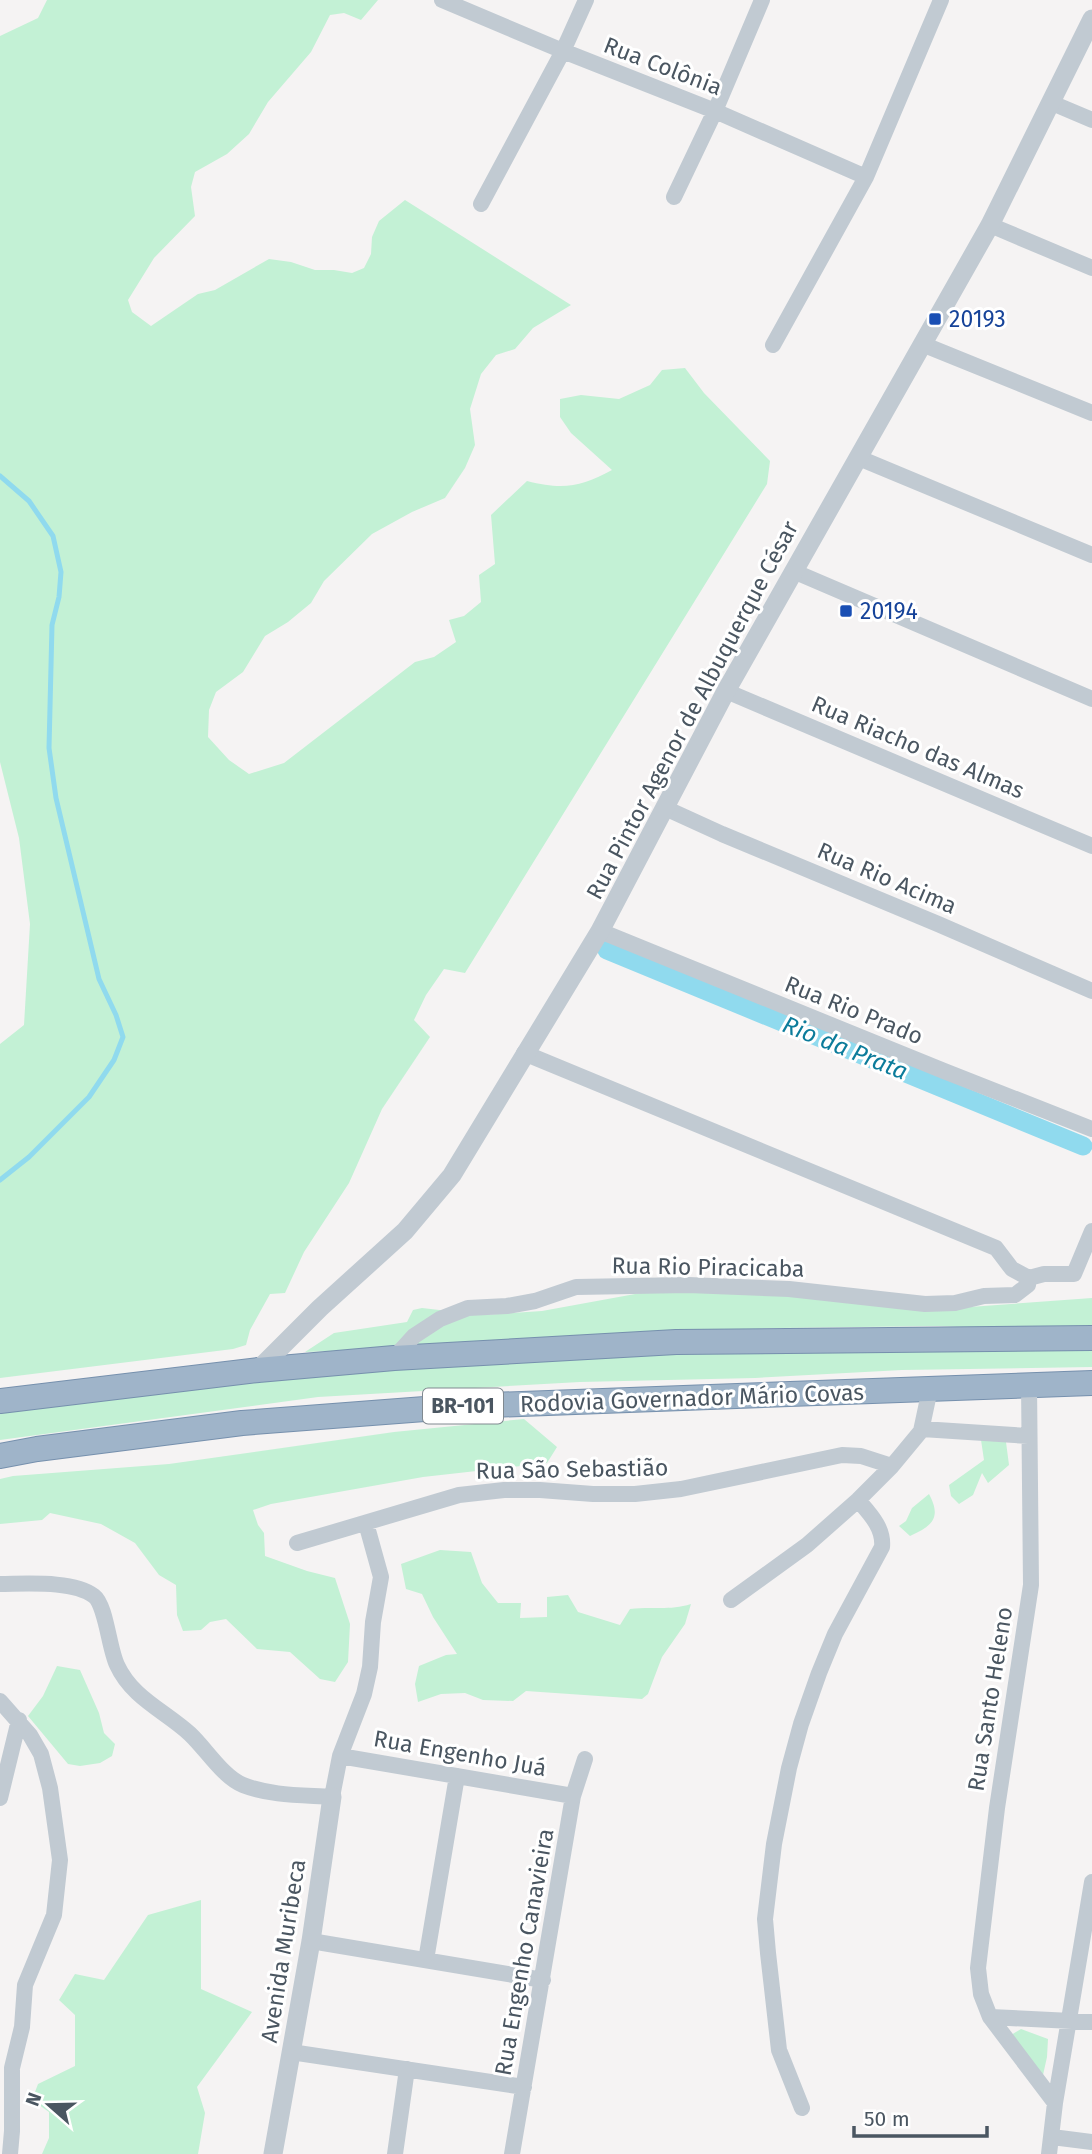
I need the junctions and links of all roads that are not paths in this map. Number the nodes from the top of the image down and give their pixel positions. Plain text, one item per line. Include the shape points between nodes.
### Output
1 (442, 0) edge
2 (586, 0) edge
3 (762, 0) edge
4 (941, 0) edge
5 (1092, 19) edge
6 (563, 51) junction
7 (1052, 103) junction
8 (715, 111) junction
9 (1092, 120) edge
10 (866, 177) junction
11 (674, 197) dead end
12 (481, 204) dead end
13 (990, 225) junction
14 (1092, 268) edge
15 (922, 344) junction
16 (772, 345) dead end
17 (1092, 413) edge
18 (859, 458) junction
19 (1092, 555) edge
20 (793, 571) junction
21 (726, 691) junction
22 (1092, 699) edge
23 (665, 808) junction
24 (1092, 846) edge
25 (600, 931) junction
26 (1092, 991) edge
27 (524, 1052) junction
28 (1092, 1129) edge
29 (1092, 1231) edge
30 (1029, 1278) junction
31 (1092, 1338) edge
32 (394, 1358) junction
33 (258, 1370) junction
34 (1092, 1383) edge
35 (1029, 1384) junction
36 (930, 1389) junction
37 (0, 1401) edge
38 (922, 1429) junction
39 (1028, 1436) junction
40 (0, 1456) edge
41 (892, 1466) junction
42 (859, 1500) junction
43 (366, 1523) junction
44 (297, 1543) dead end
45 (0, 1584) edge
46 (731, 1600) dead end
47 (0, 1701) edge
48 (19, 1720) junction
49 (340, 1756) junction
50 (585, 1759) dead end
51 (457, 1776) junction
52 (573, 1796) junction
53 (332, 1797) junction
54 (0, 1798) edge
55 (1092, 1882) edge
56 (311, 1941) junction
57 (426, 1960) junction
58 (543, 1980) junction
59 (990, 2017) junction
60 (1069, 2020) junction
61 (1092, 2022) edge
62 (291, 2052) junction
63 (407, 2069) junction
64 (524, 2087) junction
65 (1055, 2103) junction
66 (802, 2108) dead end
67 (1052, 2137) junction
68 (1092, 2142) edge
69 (10, 2154) edge
70 (273, 2154) edge
71 (395, 2154) edge
72 (512, 2154) edge
73 (1049, 2154) edge

1 - 6 street, Rua Colônia
2 - 6 street
3 - 8 street
4 - 10 street
5 - 7 street, Rua Pintor Agenor de Albuquerque César
6 - 8 street, Rua Colônia
6 - 12 street
7 - 9 street
7 - 13 street, Rua Pintor Agenor de Albuquerque César
8 - 10 street, Rua Colônia
8 - 11 street
10 - 16 street
13 - 14 street
13 - 15 street, Rua Pintor Agenor de Albuquerque César
15 - 17 street
15 - 18 street, Rua Pintor Agenor de Albuquerque César
18 - 19 street
18 - 20 street, Rua Pintor Agenor de Albuquerque César
20 - 21 street, Rua Pintor Agenor de Albuquerque César
20 - 22 street
21 - 23 street, Rua Pintor Agenor de Albuquerque César
21 - 24 street, Rua Riacho das Almas
23 - 25 street, Rua Pintor Agenor de Albuquerque César
23 - 26 street, Rua Rio Acima
25 - 27 street, Rua Pintor Agenor de Albuquerque César
25 - 28 street, Rua Rio Prado
27 - 30 street via 996,1248 1012,1269
27 - 33 street, Rua Pintor Agenor de Albuquerque César via 439,1192 405,1231
29 - 30 street, Rua Rio Piracicaba via 1074,1274
30 - 32 street, Rua Rio Piracicaba via 1028,1285 1015,1295 925,1304 789,1289 576,1287 535,1301 468,1308 414,1336
31 - 32 highway, BR-101 via 676,1342
32 - 33 highway, BR-101
33 - 37 highway, BR-101
34 - 35 highway, Rodovia Governador Mário Covas / BR-101
35 - 36 highway, Rodovia Governador Mário Covas / BR-101
35 - 39 street, Rua Santo Heleno
36 - 38 street
36 - 40 highway, Rodovia Governador Mário Covas / BR-101 via 464,1406 242,1423
38 - 39 street
38 - 41 street
39 - 59 street, Rua Santo Heleno via 1031,1585 978,1968
41 - 42 street
41 - 43 street, Rua São Sebastião via 842,1455 681,1489 635,1494 540,1489 485,1492 434,1500
42 - 46 street
42 - 66 street via 878,1526 882,1547 835,1634 801,1724 774,1844 765,1919 779,2050
43 - 44 street, Rua São Sebastião
43 - 49 street, Avenida Muribeca via 381,1577 368,1680
45 - 53 street via 53,1585 91,1594 101,1605 114,1659 125,1679 188,1732 231,1778 273,1792
47 - 48 street
48 - 54 street
48 - 69 street via 37,1745 47,1771 60,1860 54,1915 25,1984 22,2027 12,2068
49 - 51 street, Rua Engenho Juá
49 - 53 street, Avenida Muribeca
50 - 52 street, Rua Engenho Canavieira
51 - 52 street, Rua Engenho Juá
51 - 57 street
52 - 58 street, Rua Engenho Canavieira
53 - 56 street, Avenida Muribeca
55 - 60 street
56 - 57 street
56 - 62 street, Avenida Muribeca
57 - 58 street
58 - 64 street, Rua Engenho Canavieira
59 - 60 street
59 - 65 street, Rua Santo Heleno
60 - 61 street
60 - 65 street
62 - 63 street
62 - 70 street, Avenida Muribeca
63 - 64 street
63 - 71 street
64 - 72 street, Rua Engenho Canavieira
65 - 67 street
67 - 68 street
67 - 73 street

